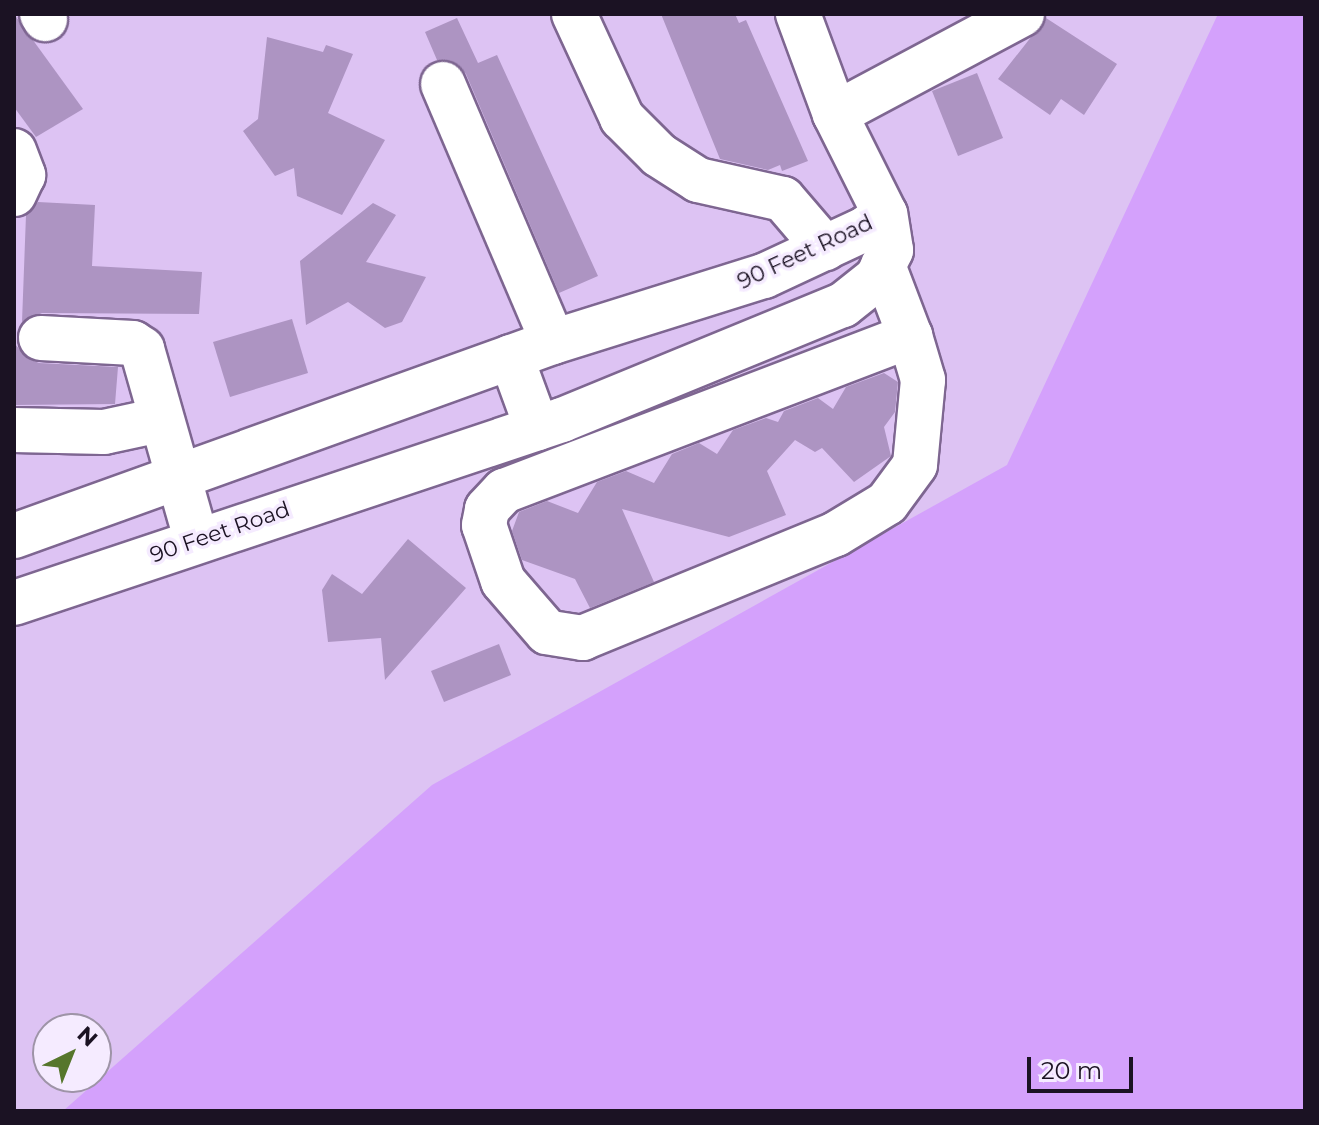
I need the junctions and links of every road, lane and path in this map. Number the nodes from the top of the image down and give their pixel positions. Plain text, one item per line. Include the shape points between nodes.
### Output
1 (574, 14) edge
2 (798, 14) edge
3 (1022, 14) edge
4 (443, 84) dead end
5 (835, 114) junction
6 (14, 126) edge
7 (23, 170) edge
8 (885, 214) junction
9 (825, 248) junction
10 (883, 265) junction
11 (809, 320) junction
12 (910, 336) junction
13 (41, 338) dead end
14 (553, 342) junction
15 (511, 357) junction
16 (708, 362) junction
17 (828, 365) junction
18 (724, 403) junction
19 (160, 420) junction
20 (549, 424) junction
21 (14, 430) edge
22 (577, 460) junction
23 (177, 477) junction
24 (14, 536) edge
25 (196, 539) junction
26 (14, 603) edge

1 - 9 street via 622,118 659,155 698,180 783,199
2 - 5 street
3 - 5 street
4 - 14 street
5 - 8 street
6 - 7 street
8 - 9 street, 90 Feet Road
8 - 10 street, 90 Feet Road via 891,250
9 - 14 street, 90 Feet Road via 764,276
10 - 11 street, 90 Feet Road via 877,278 843,305
10 - 12 street
11 - 16 street, 90 Feet Road
11 - 17 street
12 - 17 street
12 - 22 street via 923,380 922,422 915,465 887,503 836,534 583,638 566,639 547,632 526,614 503,581 484,525 487,509 504,491
13 - 19 street via 133,343 142,349
14 - 15 street, 90 Feet Road
15 - 20 street
15 - 23 street, 90 Feet Road
16 - 18 street
16 - 20 street, 90 Feet Road
17 - 18 street
18 - 22 street
19 - 21 street via 104,432
19 - 23 street
20 - 22 street
20 - 25 street, 90 Feet Road
23 - 24 street, 90 Feet Road
23 - 25 street
25 - 26 street, 90 Feet Road

